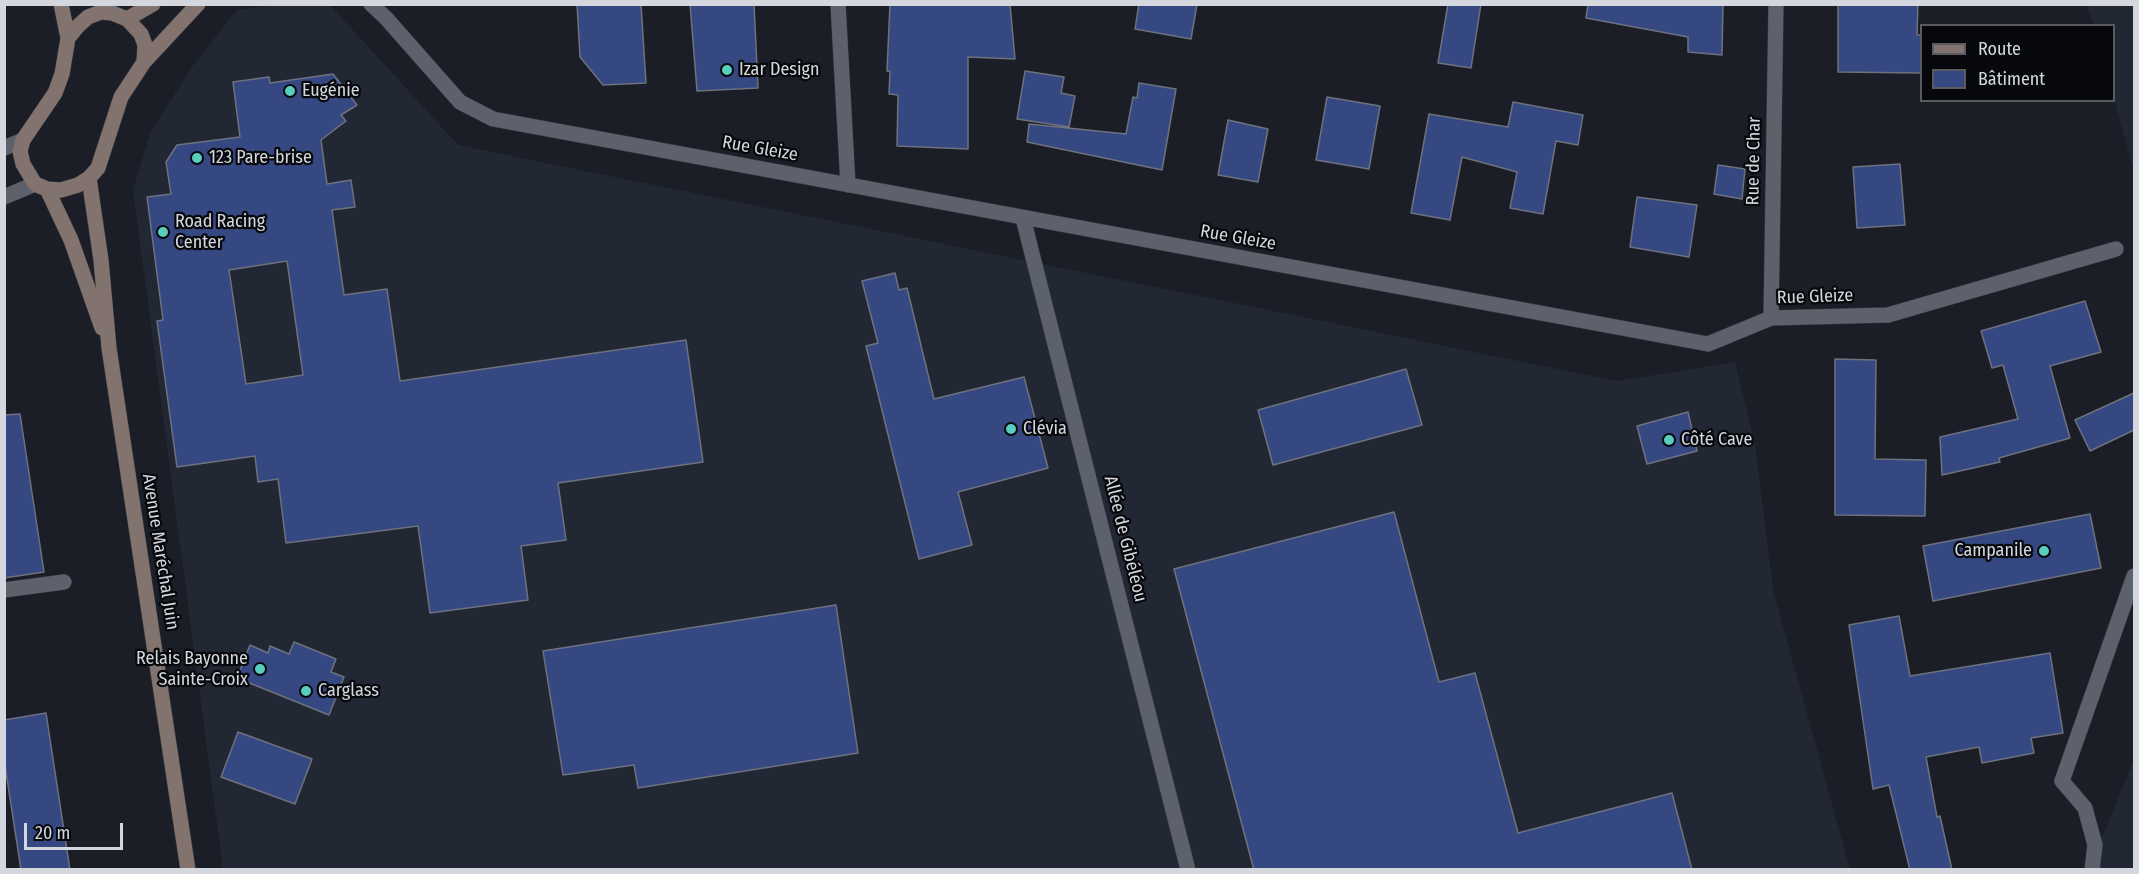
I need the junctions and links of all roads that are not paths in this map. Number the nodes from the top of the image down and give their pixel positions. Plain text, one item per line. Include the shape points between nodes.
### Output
1 (61, 4) edge
2 (153, 4) edge
3 (198, 4) edge
4 (370, 4) edge
5 (838, 4) edge
6 (1776, 4) edge
7 (109, 9) edge
8 (386, 11) edge
9 (127, 19) junction
10 (68, 38) junction
11 (144, 62) junction
12 (23, 140) junction
13 (4, 148) edge
14 (89, 178) junction
15 (848, 185) junction
16 (41, 187) junction
17 (4, 197) edge
18 (1023, 218) junction
19 (2116, 249) dead end
20 (1771, 318) junction
21 (109, 348) junction
22 (2134, 576) edge
23 (64, 582) dead end
24 (4, 590) edge
25 (188, 870) edge
26 (1188, 870) edge
27 (2092, 870) edge

1 - 10 main road
2 - 9 main road
3 - 11 main road
4 - 8 street, Rue Gleize
5 - 15 street
6 - 20 street, Rue de Char
7 - 9 main road
7 - 10 main road via 88,17
8 - 15 street, Rue Gleize via 460,102 493,119
9 - 11 main road via 141,34
10 - 12 main road via 55,93
11 - 14 main road via 121,97 98,168
12 - 13 street
12 - 16 main road, Avenue Maréchal Juin via 23,164
14 - 16 main road via 61,190
14 - 21 main road, Avenue Maréchal Juin
15 - 18 street, Rue Gleize
16 - 17 street
16 - 21 main road, Avenue Maréchal Juin via 71,240
18 - 20 street, Rue Gleize via 1708,344
18 - 26 street, Allée de Gibéléou
19 - 20 street, Rue Gleize via 1888,315
21 - 25 main road, Avenue Maréchal Juin
22 - 27 street via 2062,781 2085,808 2095,845
23 - 24 street

